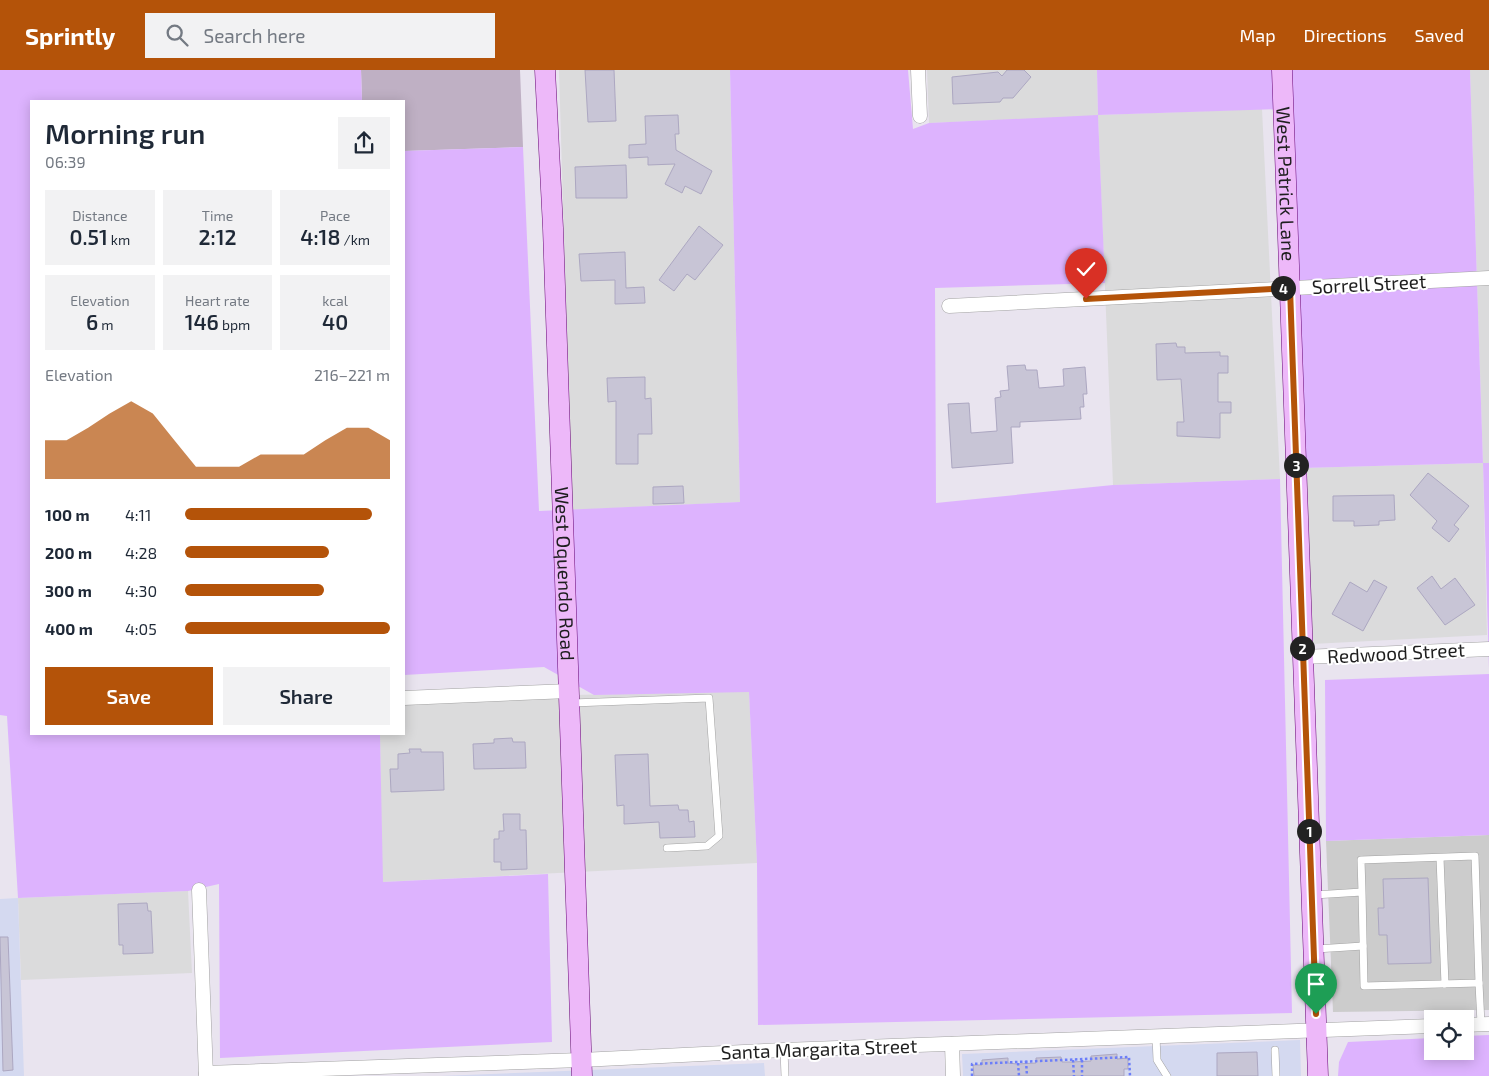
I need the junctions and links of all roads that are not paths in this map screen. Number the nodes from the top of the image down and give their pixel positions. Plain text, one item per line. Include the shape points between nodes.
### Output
1 (545, 70) edge
2 (918, 70) edge
3 (1282, 70) edge
4 (920, 116) dead end
5 (1489, 278) edge
6 (1290, 288) junction
7 (949, 306) dead end
8 (1489, 649) edge
9 (1303, 657) junction
10 (569, 697) junction
11 (405, 698) edge
12 (667, 848) dead end
13 (1440, 858) junction
14 (199, 890) dead end
15 (1362, 892) junction
16 (1311, 895) junction
17 (1363, 946) junction
18 (1313, 949) junction
19 (1479, 983) junction
20 (1445, 984) junction
21 (1485, 1024) edge
22 (1424, 1026) edge
23 (1316, 1029) junction
24 (1156, 1036) junction
25 (952, 1044) junction
26 (784, 1050) junction
27 (1275, 1050) dead end
28 (582, 1068) edge
29 (206, 1074) edge
30 (785, 1076) edge
31 (953, 1076) edge
32 (1166, 1076) edge
33 (1276, 1076) edge
34 (1318, 1076) edge

1 - 10 street, West Oquendo Road
2 - 4 street
3 - 6 street, West Patrick Lane
5 - 6 street, Sorrell Street
6 - 7 street, Sorrell Street
6 - 9 street, West Patrick Lane
8 - 9 street, Redwood Street
9 - 16 street, West Patrick Lane
10 - 11 street
10 - 12 lane via 709,698 719,836 707,846
10 - 28 street, West Oquendo Road
13 - 15 lane via 1362,860
13 - 19 lane via 1475,856
13 - 20 lane
14 - 29 street
15 - 16 lane
15 - 17 lane
16 - 18 street, West Patrick Lane
17 - 18 lane
17 - 20 lane via 1364,986
18 - 23 street, West Patrick Lane
19 - 20 lane
19 - 21 lane
22 - 23 street, Santa Margarita Street
23 - 24 street, Santa Margarita Street
23 - 34 street, West Patrick Lane
24 - 25 street, Santa Margarita Street
24 - 32 lane via 1157,1060
25 - 26 street, Santa Margarita Street
25 - 31 street
26 - 28 street, Santa Margarita Street
26 - 30 lane
27 - 33 lane
28 - 29 street, Santa Margarita Street

